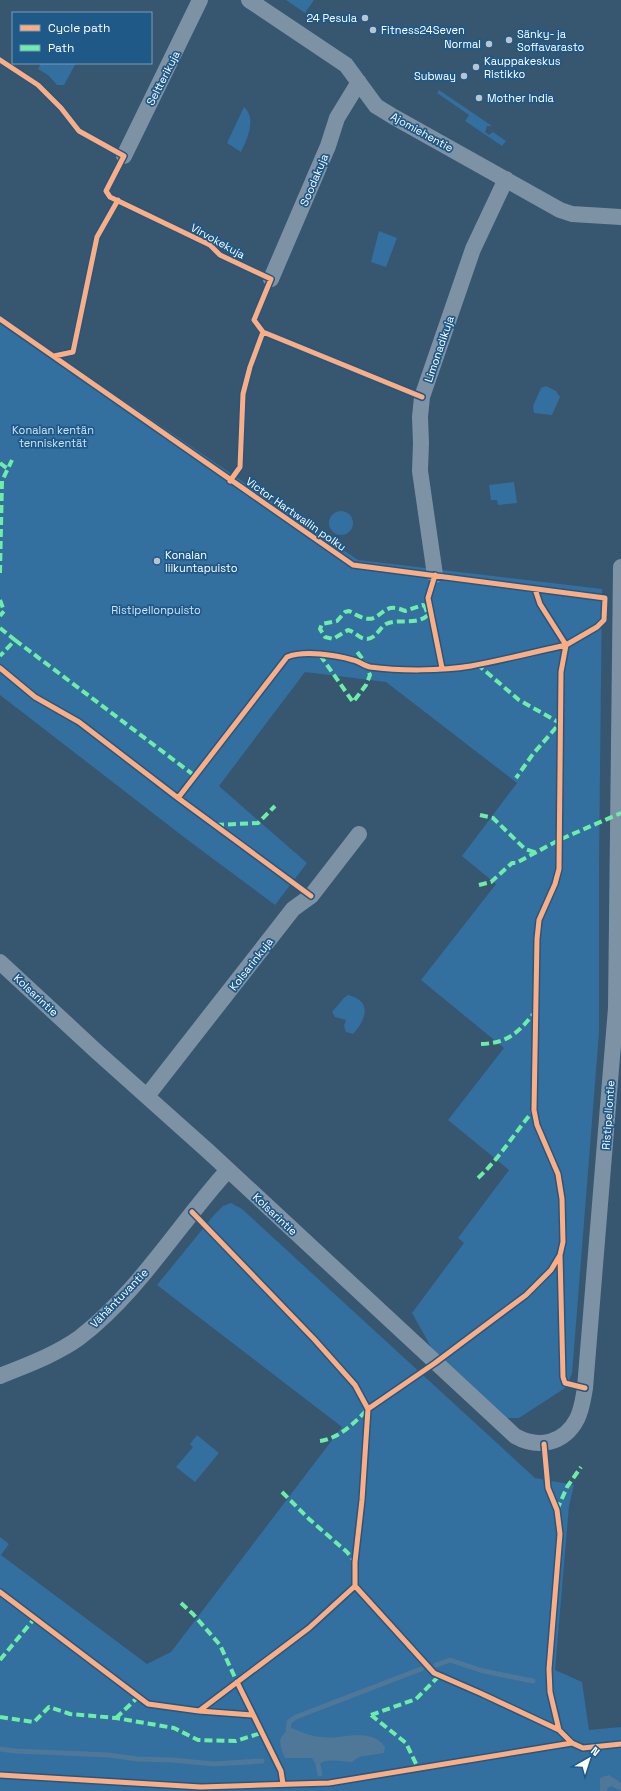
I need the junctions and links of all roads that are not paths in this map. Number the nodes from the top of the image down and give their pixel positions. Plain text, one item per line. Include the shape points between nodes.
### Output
1 (200, 0) edge
2 (249, 0) edge
3 (359, 82) junction
4 (124, 156) dead end
5 (506, 179) junction
6 (621, 217) edge
7 (271, 279) dead end
8 (621, 567) edge
9 (434, 576) dead end
10 (359, 834) dead end
11 (0, 962) edge
12 (146, 1096) junction
13 (228, 1170) junction
14 (0, 1376) edge
15 (558, 1438) joint

1 - 4 street, Seltterikuja
2 - 3 street, Ajomiehentie via 346,65
3 - 5 street, Ajomiehentie via 376,106
3 - 7 street, Soodakuja via 337,118 328,146
5 - 6 street, Ajomiehentie via 560,210 572,214
5 - 9 street, Limonadikuja via 473,249 422,397 420,471
8 - 15 street, Ristipellontie via 616,1008 585,1388 576,1420
10 - 12 street, Kolsarinkuja via 311,896 293,909
11 - 12 street, Kolsarintie
12 - 13 street, Kolsarintie
13 - 14 street, Vähäntuvantie via 138,1282 109,1311 78,1338 46,1357
13 - 15 street, Kolsarintie via 515,1436 534,1444 544,1444

